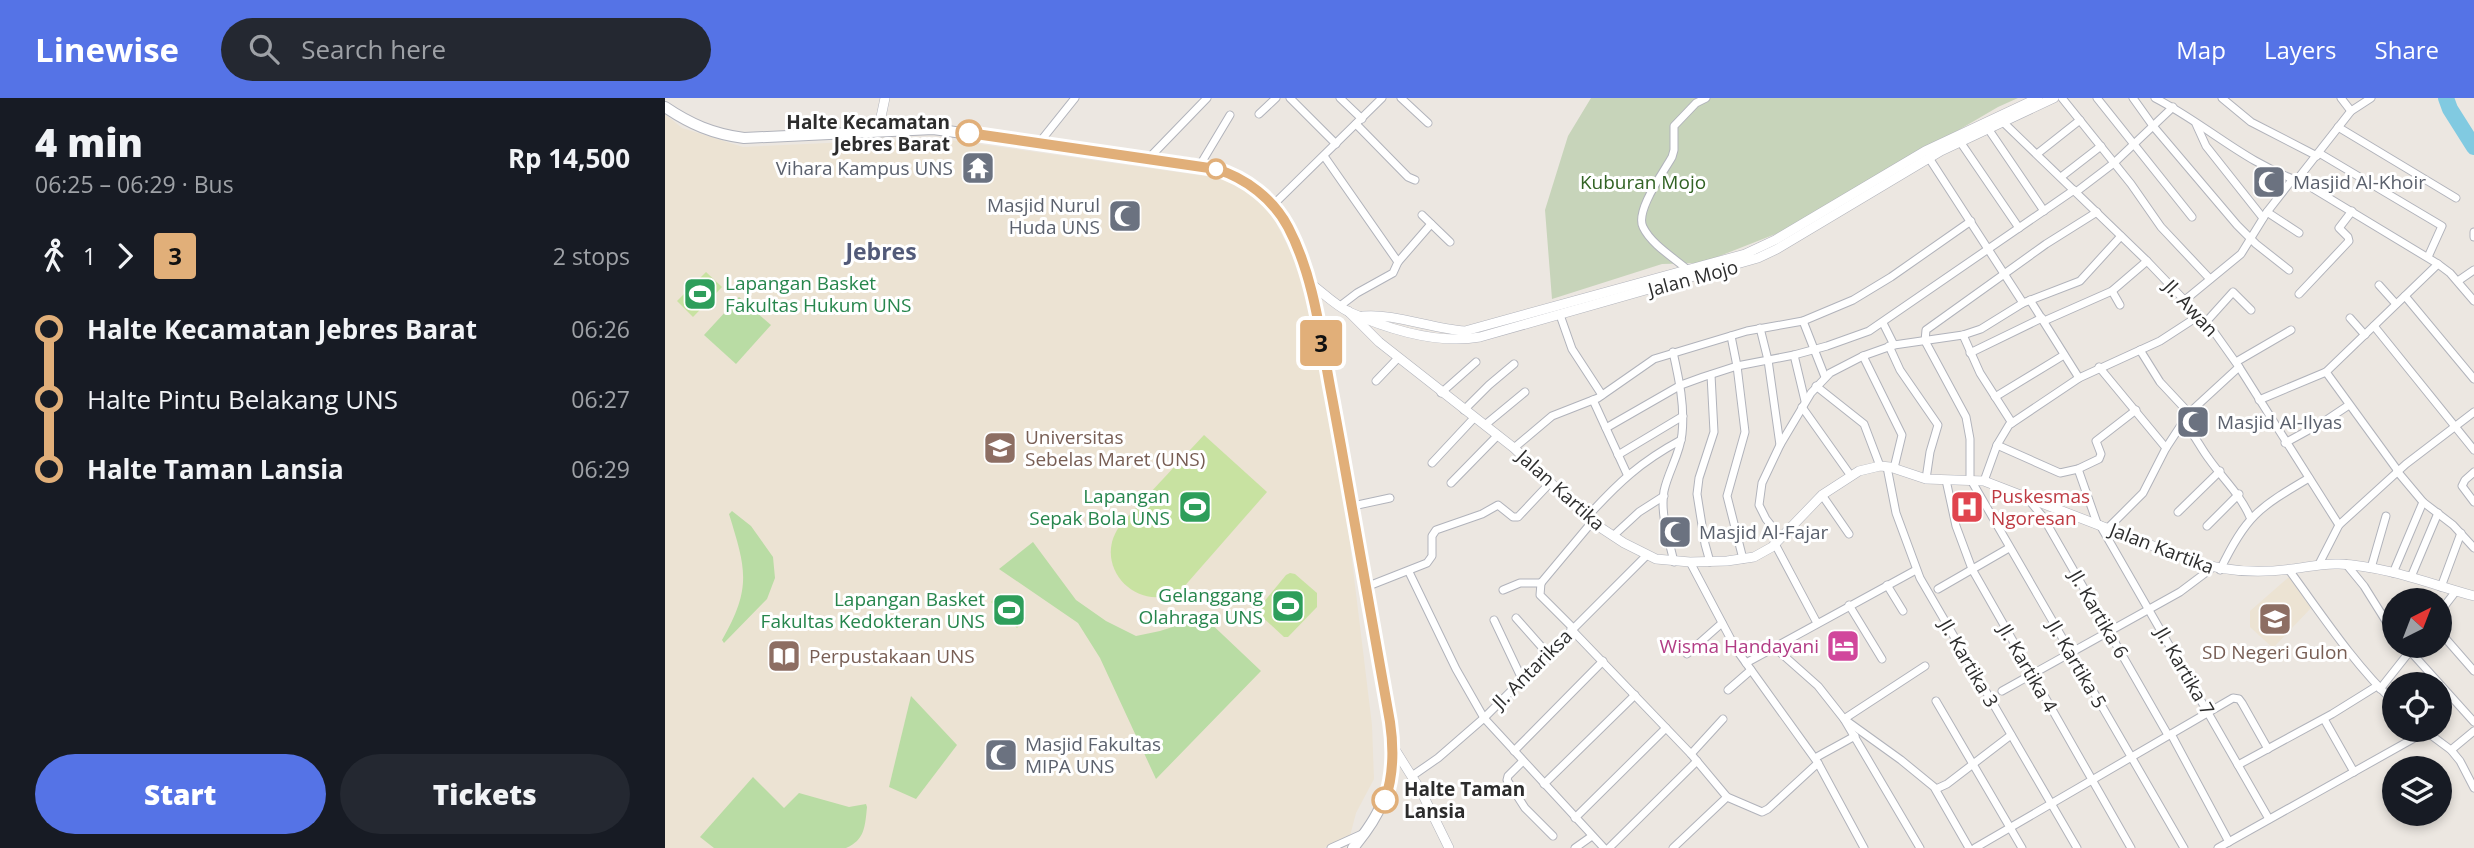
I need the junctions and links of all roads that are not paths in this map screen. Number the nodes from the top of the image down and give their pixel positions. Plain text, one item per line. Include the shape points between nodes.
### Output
1 (885, 98) edge
2 (1075, 98) edge
3 (1207, 98) edge
4 (1276, 98) edge
5 (1290, 98) edge
6 (1340, 98) edge
7 (1382, 98) edge
8 (1401, 98) edge
9 (1706, 98) edge
10 (2038, 98) edge
11 (2054, 98) edge
12 (2062, 98) edge
13 (2097, 98) edge
14 (2133, 98) edge
15 (2155, 98) edge
16 (2222, 98) edge
17 (2341, 98) edge
18 (2371, 98) edge
19 (2172, 103) edge
20 (665, 107) edge
21 (2351, 111) junction
22 (1259, 114) dead end
23 (1230, 115) dead end
24 (2002, 119) junction
25 (2080, 120) junction
26 (1359, 122) junction
27 (1427, 123) dead end
28 (2196, 124) junction
29 (2153, 126) junction
30 (2338, 128) junction
31 (1989, 130) junction
32 (878, 131) junction
33 (1039, 143) junction
34 (1961, 143) junction
35 (1336, 144) junction
36 (2134, 144) junction
37 (2101, 146) junction
38 (2037, 154) junction
39 (2318, 155) junction
40 (1324, 156) junction
41 (1929, 158) junction
42 (1148, 160) junction
43 (2114, 163) junction
44 (1201, 165) junction
45 (2061, 177) junction
46 (1415, 180) dead end
47 (2294, 181) junction
48 (2075, 191) junction
49 (2456, 198) dead end
50 (1273, 205) junction
51 (2044, 211) junction
52 (2352, 211) junction
53 (2097, 212) junction
54 (1422, 215) dead end
55 (2265, 215) junction
56 (2192, 217) dead end
57 (1971, 221) junction
58 (1431, 224) junction
59 (2019, 228) junction
60 (2299, 233) dead end
61 (2121, 236) junction
62 (2251, 239) junction
63 (1450, 242) dead end
64 (1989, 248) junction
65 (2428, 257) junction
66 (1398, 261) junction
67 (2147, 261) junction
68 (2438, 264) junction
69 (1688, 270) junction
70 (2289, 270) dead end
71 (2474, 270) edge
72 (2005, 273) junction
73 (2210, 279) junction
74 (2458, 281) junction
75 (1310, 283) junction
76 (2379, 285) dead end
77 (1628, 290) junction
78 (2112, 291) junction
79 (2299, 294) dead end
80 (2406, 296) junction
81 (2185, 300) junction
82 (2027, 301) junction
83 (2474, 301) edge
84 (2396, 304) junction
85 (2120, 305) dead end
86 (1344, 308) junction
87 (2251, 310) dead end
88 (1560, 315) junction
89 (2200, 315) junction
90 (1361, 316) junction
91 (2350, 318) dead end
92 (2043, 320) junction
93 (1803, 321) junction
94 (2206, 322) junction
95 (1883, 323) junction
96 (2374, 326) junction
97 (1761, 328) junction
98 (2291, 330) dead end
99 (1731, 335) junction
100 (1963, 335) junction
101 (2365, 335) junction
102 (1925, 341) junction
103 (1891, 345) junction
104 (1814, 350) junction
105 (2140, 350) junction
106 (1673, 352) junction
107 (1970, 353) junction
108 (1794, 355) junction
109 (2064, 355) junction
110 (1863, 356) junction
111 (1398, 358) junction
112 (1768, 360) junction
113 (1476, 362) dead end
114 (1514, 364) dead end
115 (2238, 365) junction
116 (1737, 366) junction
117 (2099, 367) junction
118 (2326, 372) junction
119 (1711, 374) junction
120 (1825, 377) junction
121 (2079, 378) junction
122 (2474, 379) edge
123 (1376, 381) dead end
124 (1681, 385) junction
125 (1816, 386) junction
126 (1525, 392) dead end
127 (1441, 393) junction
128 (1602, 395) junction
129 (1995, 397) junction
130 (1593, 400) junction
131 (2259, 400) junction
132 (1804, 404) junction
133 (2349, 404) junction
134 (1464, 410) junction
135 (2136, 410) junction
136 (2474, 412) edge
137 (2189, 413) junction
138 (1683, 416) junction
139 (1474, 418) junction
140 (2012, 423) junction
141 (2183, 423) junction
142 (1485, 425) junction
143 (2456, 427) junction
144 (1606, 428) junction
145 (1498, 435) junction
146 (1681, 440) junction
147 (2285, 443) junction
148 (1780, 445) junction
149 (1997, 445) junction
150 (1514, 448) junction
151 (2166, 448) junction
152 (2474, 450) edge
153 (1618, 455) junction
154 (1432, 463) dead end
155 (1887, 467) junction
156 (2078, 469) junction
157 (2220, 471) junction
158 (2398, 471) junction
159 (2474, 472) edge
160 (1627, 474) junction
161 (1851, 475) junction
162 (2309, 478) junction
163 (1926, 479) junction
164 (1947, 480) junction
165 (1971, 480) junction
166 (1984, 481) junction
167 (1451, 483) dead end
168 (1551, 483) junction
169 (1822, 495) junction
170 (2239, 495) junction
171 (1664, 496) junction
172 (2024, 496) junction
173 (1390, 498) dead end
174 (2423, 502) junction
175 (2474, 502) edge
176 (1353, 506) junction
177 (2178, 513) dead end
178 (2438, 513) junction
179 (2386, 516) dead end
180 (2251, 517) junction
181 (1590, 519) junction
182 (2102, 525) junction
183 (2339, 525) junction
184 (2207, 526) dead end
185 (2461, 533) junction
186 (1849, 534) dead end
187 (1613, 536) junction
188 (1778, 541) junction
189 (2009, 548) junction
190 (2474, 548) edge
191 (1646, 556) junction
192 (1743, 559) junction
193 (1674, 562) junction
194 (1690, 562) junction
195 (1710, 562) junction
196 (2319, 564) junction
197 (2346, 564) junction
198 (2371, 568) junction
199 (1972, 569) junction
200 (2216, 569) junction
201 (1916, 570) junction
202 (2289, 570) junction
203 (1409, 572) junction
204 (2393, 573) junction
205 (2411, 577) junction
206 (1541, 583) junction
207 (1887, 585) junction
208 (1366, 587) junction
209 (2441, 587) junction
210 (1938, 589) dead end
211 (1503, 590) dead end
212 (2456, 591) junction
213 (2452, 596) edge
214 (2474, 596) edge
215 (1849, 605) junction
216 (2150, 608) junction
217 (1903, 611) dead end
218 (2382, 615) edge
219 (1516, 618) dead end
220 (1494, 620) dead end
221 (1722, 623) junction
222 (1817, 623) junction
223 (1572, 629) junction
224 (2108, 631) junction
225 (2452, 645) edge
226 (1775, 647) junction
227 (2070, 652) junction
228 (1548, 653) junction
229 (1686, 654) dead end
230 (2404, 658) edge
231 (2416, 658) edge
232 (1882, 659) dead end
233 (1602, 661) junction
234 (1748, 666) junction
235 (1925, 666) dead end
236 (2473, 667) edge
237 (2031, 674) junction
238 (1522, 679) junction
239 (2379, 688) junction
240 (1728, 690) dead end
241 (2002, 691) dead end
242 (2382, 691) edge
243 (1635, 695) junction
244 (1936, 701) dead end
245 (2209, 711) junction
246 (1483, 718) junction
247 (1723, 719) dead end
248 (1844, 719) junction
249 (2324, 719) junction
250 (2474, 722) edge
251 (1666, 728) junction
252 (2474, 731) edge
253 (2169, 735) junction
254 (1855, 736) junction
255 (2011, 736) junction
256 (2405, 742) edge
257 (2440, 742) edge
258 (1394, 748) junction
259 (2268, 749) junction
260 (2451, 750) junction
261 (1514, 751) junction
262 (1691, 754) junction
263 (2131, 756) junction
264 (1523, 761) junction
265 (1697, 761) junction
266 (1817, 761) junction
267 (1973, 764) junction
268 (2238, 765) junction
269 (2354, 772) junction
270 (1412, 776) junction
271 (2091, 779) junction
272 (1544, 784) junction
273 (2474, 788) edge
274 (1936, 789) junction
275 (1727, 797) junction
276 (2050, 804) junction
277 (1575, 818) junction
278 (2269, 819) junction
279 (2011, 827) junction
280 (1366, 833) junction
281 (1553, 836) dead end
282 (1592, 836) junction
283 (2229, 842) junction
284 (1331, 848) edge
285 (1353, 848) edge
286 (1449, 848) edge
287 (1575, 848) edge
288 (1604, 848) edge
289 (1609, 848) edge
290 (1673, 848) edge
291 (1864, 848) edge
292 (1920, 848) edge
293 (1972, 848) edge
294 (2022, 848) edge
295 (2077, 848) edge
296 (2131, 848) edge
297 (2184, 848) edge
298 (2218, 848) edge

1 - 32 street
2 - 33 street
3 - 42 street
4 - 22 street
5 - 35 street
6 - 26 street
7 - 26 street
8 - 27 street
9 - 69 street via 1674,126 1672,157 1641,212 1642,226
10 - 24 street
11 - 24 street, Jalan Mojo
12 - 25 street
13 - 36 street
14 - 29 street
15 - 19 street
16 - 39 street via 2251,122
17 - 21 street
18 - 21 street
19 - 28 street
19 - 29 street
20 - 32 main road via 703,129 734,136
21 - 30 street
23 - 44 street
24 - 31 street, Jalan Mojo
24 - 38 street, Jl. Awan
24 - 69 street via 1925,151 1756,249
25 - 37 street
25 - 38 street
26 - 35 street
26 - 46 street
28 - 47 street
28 - 55 street via 2206,146
29 - 36 street
29 - 62 street
30 - 39 street
30 - 49 street
31 - 34 street, Jalan Mojo
31 - 51 street
32 - 33 main road via 933,129
33 - 42 main road
34 - 41 street, Jalan Mojo
34 - 59 street
35 - 40 street
36 - 43 street
36 - 56 street
37 - 43 street
37 - 45 street
38 - 45 street, Jl. Awan
39 - 47 street
39 - 65 street via 2442,226
40 - 50 street
40 - 66 street
41 - 57 street
41 - 77 street, Jalan Mojo via 1758,258
42 - 44 main road
43 - 48 street
43 - 73 street via 2161,227
44 - 50 main road via 1240,178
45 - 48 street, Jl. Awan
47 - 52 street
47 - 55 street
48 - 51 street
48 - 53 street, Jl. Awan
50 - 75 main road via 1292,235
51 - 59 street
52 - 65 street
52 - 79 street via 2339,228 2349,241
53 - 61 street, Jl. Awan
53 - 72 street
54 - 58 street
55 - 60 street
55 - 62 street
57 - 64 street
57 - 93 street via 1874,288
58 - 63 street
58 - 66 street
59 - 64 street
61 - 67 street, Jl. Awan
61 - 82 street via 2080,281
62 - 70 street
62 - 73 street via 2238,258
64 - 72 street
64 - 95 street
65 - 68 street
66 - 86 street via 1391,275 1361,290
67 - 78 street
67 - 81 street, Jl. Awan
68 - 74 street
68 - 80 street
69 - 77 street
71 - 74 street
72 - 82 street
72 - 102 street via 1928,328
73 - 81 street
74 - 83 street
75 - 86 street, Jalan Mojo
75 - 176 main road
76 - 84 street
77 - 88 street, Jalan Mojo
77 - 90 street via 1465,331
78 - 85 street
78 - 92 street
80 - 84 street
80 - 122 street
81 - 89 street, Jl. Awan
82 - 92 street
82 - 100 street via 1981,330
84 - 96 street
86 - 90 street, Jalan Mojo
86 - 111 street, Jalan Kartika
87 - 94 street via 2233,292
88 - 90 street, Jalan Mojo via 1460,339 1417,334
88 - 128 street via 1572,349
89 - 94 street, Jl. Awan
89 - 105 street
91 - 101 street
92 - 107 street
92 - 109 street
93 - 97 street
93 - 104 street
94 - 115 street, Jl. Awan
95 - 103 street
95 - 104 street
96 - 101 street
96 - 143 street
97 - 99 street
97 - 112 street
98 - 115 street
99 - 106 street
99 - 116 street
100 - 102 street
100 - 107 street
101 - 118 street
102 - 103 street
102 - 165 street via 1966,417
103 - 110 street
103 - 163 street via 1900,370 1938,425
104 - 108 street
104 - 120 street
105 - 117 street
105 - 137 street via 2154,375
106 - 124 street
106 - 128 street via 1654,359
107 - 129 street
108 - 112 street
108 - 132 street
109 - 121 street
109 - 129 street
110 - 120 street
110 - 155 street via 1902,435
111 - 123 street
111 - 127 street, Jalan Kartika
112 - 116 street
112 - 148 street
113 - 127 street
114 - 134 street
115 - 131 street, Jl. Awan
115 - 137 street
116 - 119 street
116 - 192 street via 1745,432 1727,495
117 - 121 street
117 - 135 street
118 - 131 street
118 - 133 street
119 - 124 street
119 - 195 street via 1714,432 1697,494
120 - 125 street
121 - 140 street
124 - 138 street
124 - 144 street
125 - 132 street
125 - 155 street via 1864,424
126 - 142 street
127 - 134 street, Jalan Kartika
128 - 130 street
129 - 140 street
130 - 144 street
130 - 150 street via 1552,416
131 - 147 street, Jl. Awan
132 - 148 street
132 - 161 street
133 - 147 street
133 - 158 street
134 - 139 street, Jalan Kartika
135 - 151 street
135 - 156 street via 2096,440 2099,459
136 - 143 street
137 - 141 street
138 - 146 street
138 - 153 street
139 - 142 street, Jalan Kartika
139 - 154 street
140 - 149 street
141 - 151 street
141 - 157 street
142 - 145 street, Jalan Kartika
143 - 152 street
143 - 158 street
144 - 153 street
145 - 150 street, Jalan Kartika
145 - 167 street
146 - 160 street
146 - 171 street
147 - 162 street, Jl. Awan
148 - 188 street via 1759,495 1761,510
149 - 156 street via 2060,474
149 - 166 street
150 - 168 street, Jalan Kartika
151 - 182 street via 2143,493
153 - 160 street
155 - 161 street, Jalan Kartika
155 - 163 street, Jalan Kartika
155 - 201 street, Jl. Kartika 3 via 1896,513
156 - 182 street, Jl. Kartika 7
157 - 170 street
157 - 177 street
158 - 174 street
158 - 183 street
159 - 175 street via 2462,486
160 - 181 street
161 - 169 street, Jalan Kartika
162 - 180 street
162 - 183 street, Jl. Awan
163 - 164 street, Jalan Kartika
164 - 165 street, Jalan Kartika
164 - 199 street, Jl. Kartika 4
165 - 166 street, Jalan Kartika
165 - 189 street, Jl. Kartika 5
166 - 172 street, Jalan Kartika
168 - 181 street, Jalan Kartika
168 - 203 street via 1518,517 1498,505 1436,530 1431,558
169 - 186 street
169 - 188 street, Jalan Kartika
170 - 180 street
170 - 184 street
171 - 187 street
171 - 193 street
172 - 182 street, Jalan Kartika
172 - 224 street, Jl. Kartika 6 via 2041,513
173 - 176 street
174 - 178 street
174 - 204 street
176 - 208 main road
178 - 185 street
178 - 205 street
179 - 198 street
180 - 200 street
181 - 187 street, Jalan Kartika
181 - 206 street
182 - 200 street, Jalan Kartika
182 - 216 street, Jl. Kartika 7
183 - 196 street
185 - 190 street
185 - 209 street
187 - 191 street, Jalan Kartika
188 - 192 street, Jalan Kartika via 1765,552
188 - 222 street
189 - 199 street
189 - 227 street, Jl. Kartika 5
191 - 193 street, Jalan Kartika
191 - 223 street, Jl. Antariksa
192 - 195 street, Jalan Kartika
193 - 194 street, Jalan Kartika
194 - 195 street, Jalan Kartika
194 - 221 street
196 - 197 street, Jalan Kartika
196 - 202 street, Jalan Kartika
197 - 198 street, Jalan Kartika
197 - 218 street
198 - 204 street, Jalan Kartika
199 - 210 street
199 - 237 street, Jl. Kartika 4
200 - 202 street, Jalan Kartika
200 - 216 street
201 - 207 street
201 - 255 street, Jl. Kartika 3
202 - 239 street
203 - 208 street
203 - 246 street
204 - 205 street, Jalan Kartika
205 - 209 street, Jalan Kartika
206 - 211 street via 1520,583
206 - 223 street via 1540,595
207 - 215 street
207 - 217 street
208 - 258 main road
209 - 212 street, Jalan Kartika
212 - 213 street
212 - 214 street, Jalan Kartika
215 - 222 street
215 - 232 street
216 - 224 street
216 - 245 street, Jl. Kartika 7
219 - 228 street
220 - 238 street
221 - 229 street
221 - 234 street
222 - 226 street
223 - 228 street, Jl. Antariksa
223 - 233 street
224 - 227 street
224 - 253 street, Jl. Kartika 6
225 - 236 street
226 - 234 street
226 - 248 street via 1811,679
227 - 237 street
227 - 263 street, Jl. Kartika 5
228 - 238 street, Jl. Antariksa
230 - 239 street
231 - 250 street
233 - 243 street
233 - 261 street
234 - 240 street
234 - 266 street
235 - 248 street
237 - 241 street
237 - 271 street, Jl. Kartika 4
238 - 246 street, Jl. Antariksa
239 - 242 street
239 - 249 street
243 - 251 street
243 - 272 street
244 - 267 street
245 - 253 street
245 - 259 street via 2239,699
245 - 268 street, Jl. Kartika 7
246 - 261 street
246 - 270 street, Jl. Antariksa
247 - 262 street
248 - 254 street
248 - 274 street
249 - 259 street
249 - 269 street
251 - 262 street
251 - 277 street
252 - 260 street
253 - 263 street
253 - 283 street, Jl. Kartika 6
254 - 266 street
254 - 292 street
255 - 267 street
255 - 276 street, Jl. Kartika 3
256 - 269 street
257 - 260 street
258 - 270 street
258 - 280 main road via 1389,788
259 - 268 street
260 - 273 street
261 - 264 street
262 - 265 street
263 - 271 street
263 - 297 street, Jl. Kartika 5
264 - 272 street
264 - 281 street via 1507,780 1525,808
265 - 275 street
265 - 289 street
266 - 275 street via 1762,812
266 - 291 street
267 - 274 street
267 - 279 street
268 - 278 street, Jl. Kartika 7
269 - 278 street
270 - 286 street
271 - 276 street
271 - 296 street, Jl. Kartika 4
272 - 277 street
274 - 293 street
275 - 290 street
276 - 279 street
276 - 295 street, Jl. Kartika 3
277 - 282 street
278 - 283 street
279 - 293 street
279 - 294 street
280 - 284 street
280 - 285 main road
282 - 287 street
282 - 288 street
283 - 298 street

